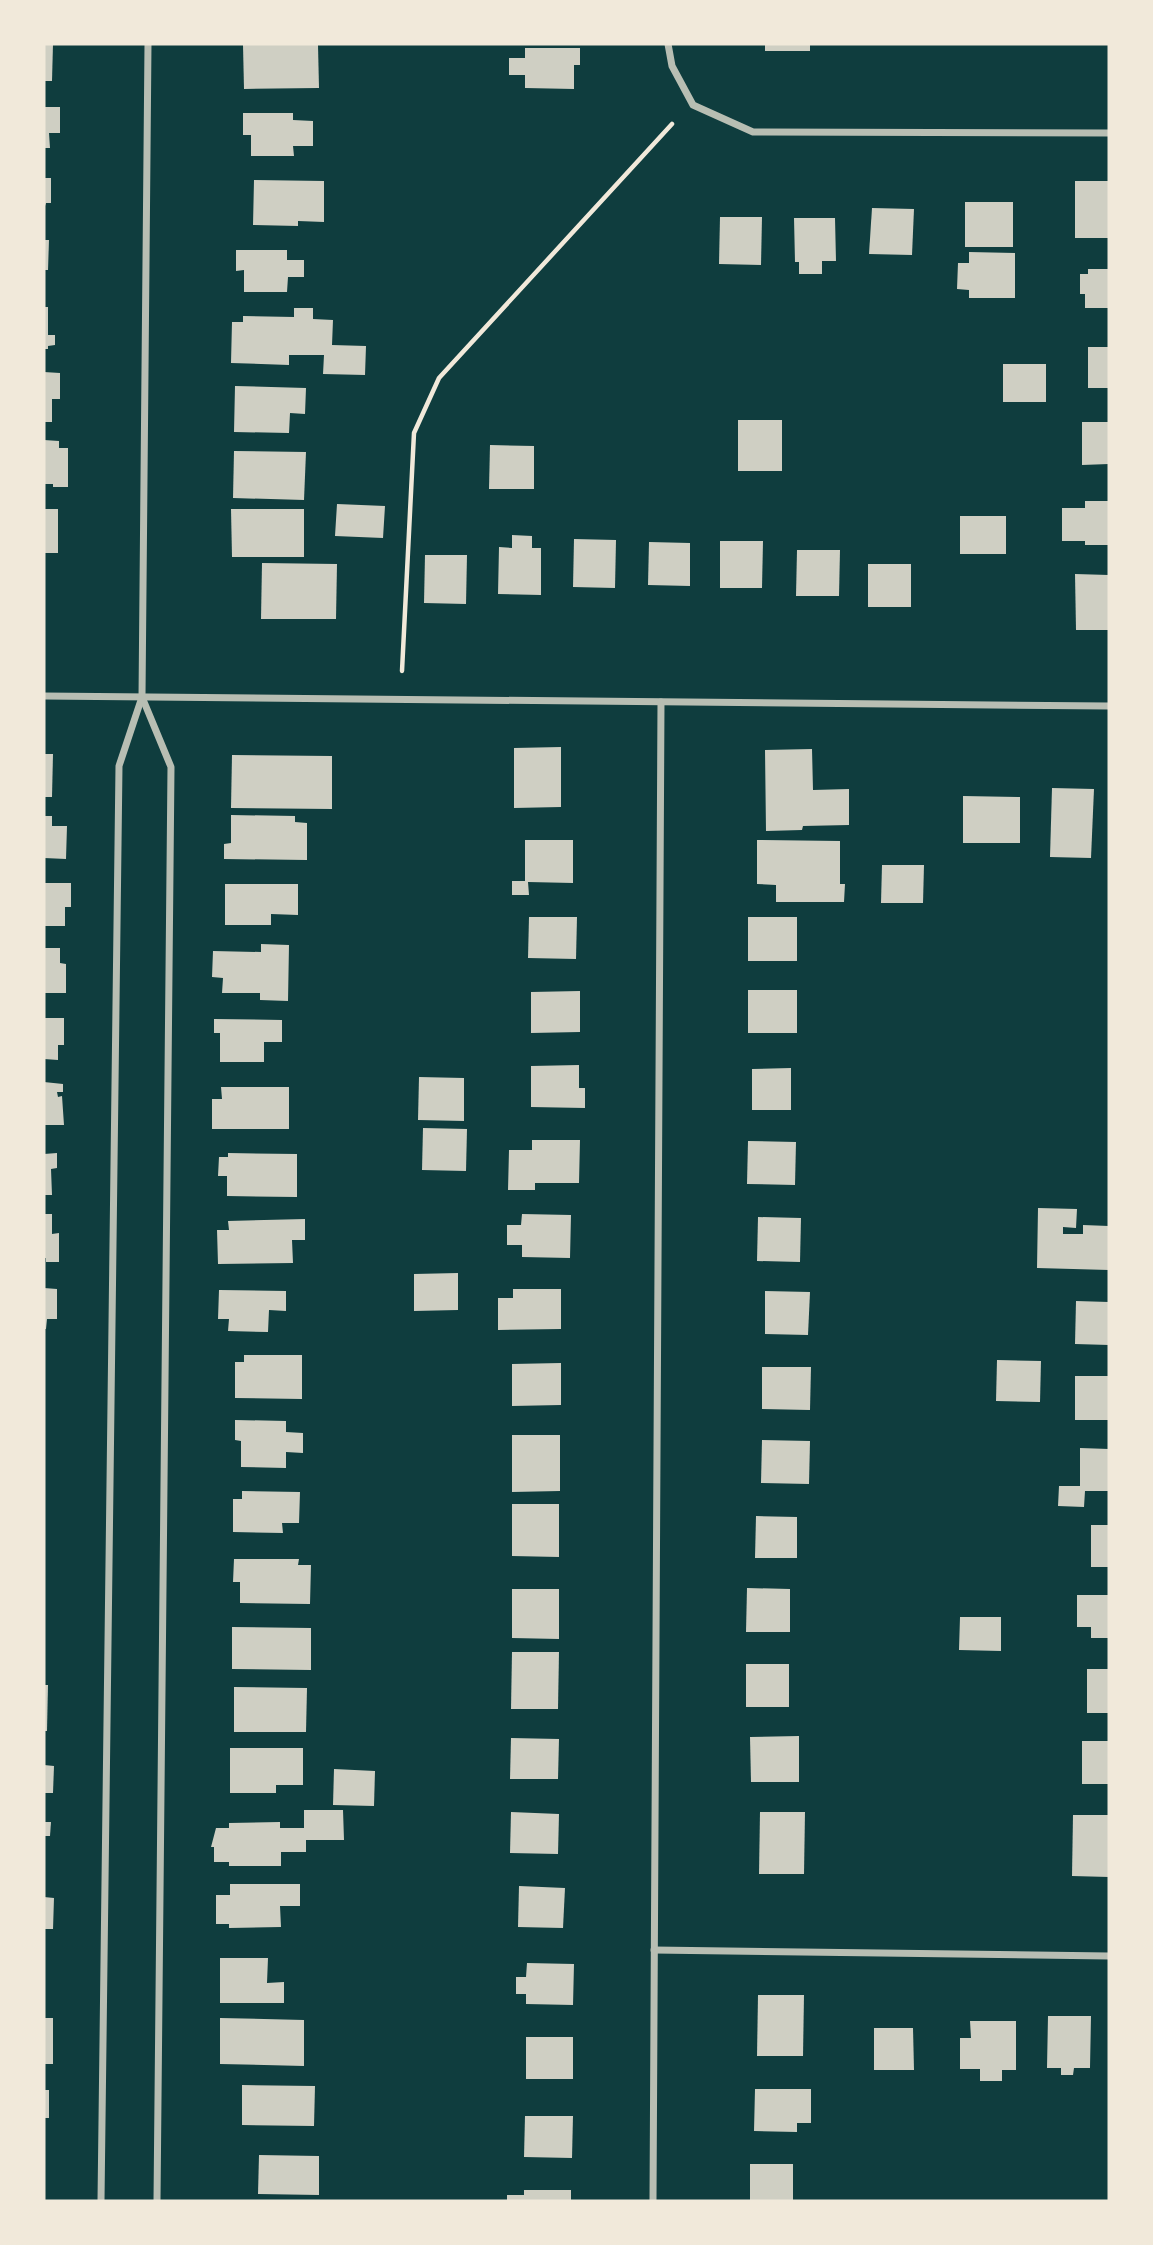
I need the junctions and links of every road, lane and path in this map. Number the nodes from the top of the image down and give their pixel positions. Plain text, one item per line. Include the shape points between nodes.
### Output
1 (148, 44) edge
2 (668, 44) edge
3 (672, 124) dead end
4 (1109, 133) edge
5 (401, 671) dead end
6 (44, 696) edge
7 (142, 697) junction
8 (661, 702) junction
9 (1109, 706) edge
10 (654, 1950) junction
11 (1109, 1956) edge
12 (101, 2201) edge
13 (157, 2201) edge
14 (653, 2201) edge

1 - 7 street
2 - 4 street via 672,66 693,105 753,132
3 - 5 path via 439,378 414,433
6 - 7 street
7 - 8 street
7 - 12 street via 119,766
7 - 13 street via 170,767
8 - 9 street
8 - 10 street
10 - 11 street
10 - 14 street

